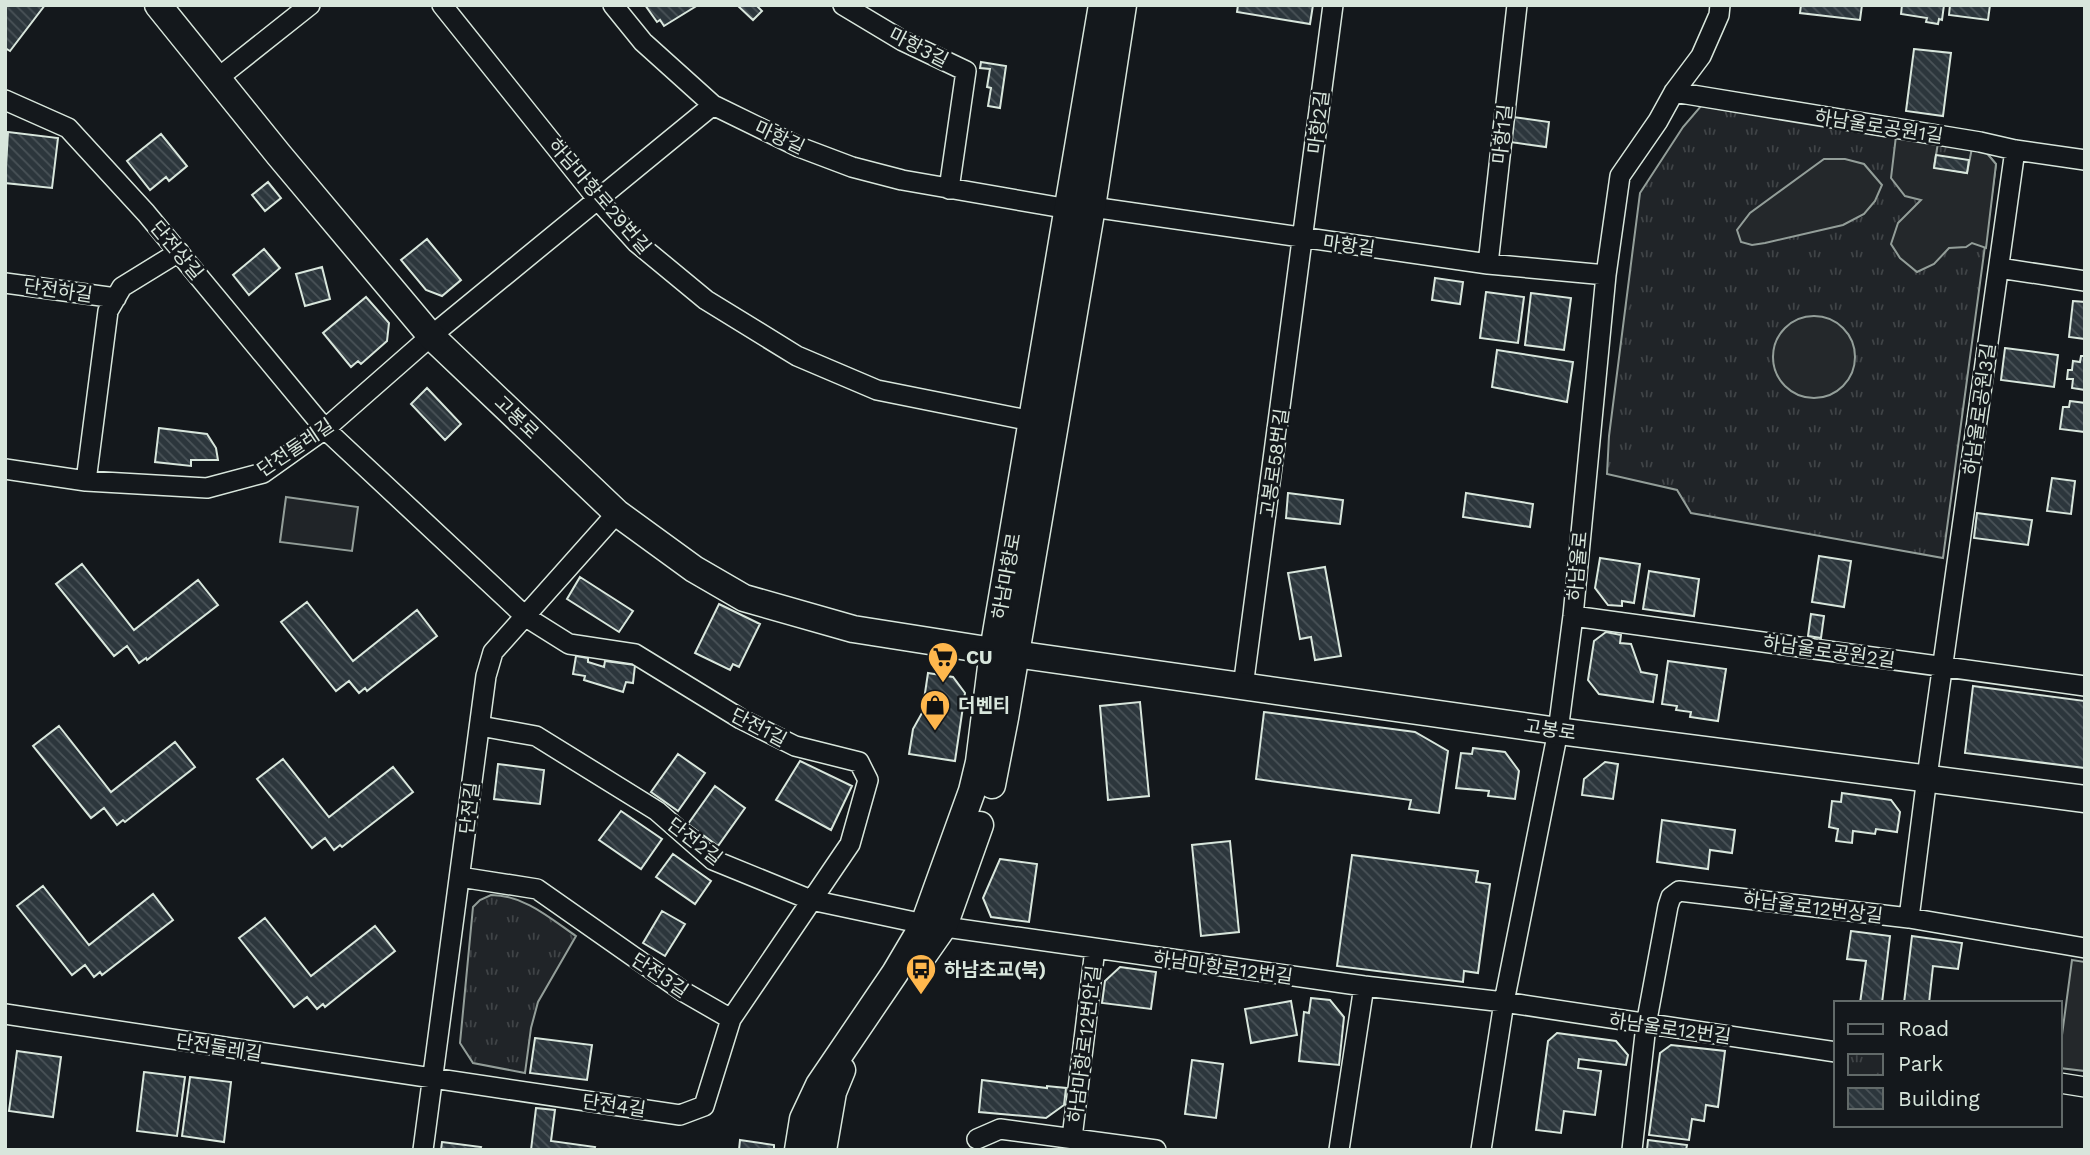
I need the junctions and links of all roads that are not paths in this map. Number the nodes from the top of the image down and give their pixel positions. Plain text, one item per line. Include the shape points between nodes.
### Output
1 (158, 5) edge
2 (310, 5) edge
3 (442, 5) edge
4 (613, 5) edge
5 (843, 5) edge
6 (1102, 5) edge
7 (1123, 5) edge
8 (1333, 5) edge
9 (1517, 5) edge
10 (1720, 5) edge
11 (218, 78) junction
12 (1674, 92) junction
13 (5, 100) edge
14 (713, 105) junction
15 (2015, 150) junction
16 (2085, 160) edge
17 (949, 189) junction
18 (598, 200) junction
19 (1081, 208) junction
20 (1304, 239) junction
21 (179, 252) junction
22 (1488, 264) junction
23 (1999, 268) junction
24 (1606, 275) junction
25 (2085, 281) edge
26 (5, 282) edge
27 (116, 298) junction
28 (431, 336) junction
29 (1032, 421) junction
30 (325, 429) junction
31 (5, 469) edge
32 (86, 481) junction
33 (617, 513) junction
34 (1573, 616) junction
35 (526, 617) junction
36 (1004, 652) junction
37 (1943, 667) junction
38 (2085, 686) edge
39 (1244, 687) junction
40 (480, 726) junction
41 (1558, 731) junction
42 (1927, 777) junction
43 (2085, 799) edge
44 (460, 877) junction
45 (811, 900) junction
46 (1909, 918) junction
47 (934, 925) junction
48 (2085, 948) edge
49 (1095, 949) junction
50 (1364, 986) junction
51 (1504, 1002) junction
52 (5, 1014) edge
53 (731, 1019) junction
54 (1646, 1025) junction
55 (1834, 1052) edge
56 (433, 1079) junction
57 (2062, 1083) edge
58 (2085, 1087) edge
59 (977, 1139) dead end
60 (1072, 1139) junction
61 (423, 1150) edge
62 (798, 1150) edge
63 (823, 1150) edge
64 (1156, 1150) edge
65 (1339, 1150) edge
66 (1481, 1150) edge
67 (1632, 1150) edge

1 - 11 main road, 고봉로
2 - 11 street
3 - 18 street, 하남마항로29번길
4 - 14 street, 마항길 via 643,42
5 - 17 street, 마항3길 via 966,71
6 - 19 main road, 하남마항로
7 - 19 main road, 하남마항로
8 - 20 street, 마항2길
9 - 22 street, 마항1길
10 - 12 street, 하남울로 via 1701,56
11 - 28 main road, 고봉로
12 - 15 street, 하남울로공원1길
12 - 24 street, 하남울로 via 1619,176
13 - 21 street, 단전상길 via 68,128
14 - 17 street, 마항길 via 852,167
14 - 18 street, 단전둘레길
15 - 16 street, 하남울로공원1길
15 - 23 street, 하남울로공원3길
17 - 19 street, 마항길
18 - 28 street, 단전둘레길
18 - 29 street, 하남마항로29번길 via 637,243 706,300 797,356 877,390
19 - 20 street, 마항길
19 - 29 main road, 하남마항로
19 - 36 main road, 하남마항로
20 - 22 street, 마항길
20 - 39 street, 고봉로58번길
21 - 27 street, 단전하길 via 122,287
21 - 30 street, 단전상길
22 - 24 street, 마항길
23 - 25 street
23 - 37 street, 하남울로공원3길
24 - 34 street, 하남울로
26 - 27 street, 단전하길
27 - 32 street via 108,311
28 - 30 street, 단전둘레길
28 - 33 main road, 고봉로
29 - 36 main road, 하남마항로
30 - 32 street, 단전둘레길 via 263,473 208,488
30 - 35 street, 단전상길
31 - 32 street, 단전둘레길
33 - 35 street, 단전길
33 - 36 main road, 고봉로 via 694,569 744,598 853,629
34 - 37 street, 하남울로공원2길
34 - 41 street, 하남울로
35 - 40 street, 단전길 via 493,652
35 - 45 street, 단전1길 via 569,644 635,654 794,746 859,762 868,780 850,844
36 - 39 main road, 고봉로
36 - 47 main road, 하남마항로 via 1005,718 989,797
37 - 38 street, 하남울로공원2길
37 - 42 street, 하남울로공원3길
39 - 41 main road, 고봉로
40 - 44 street, 단전길
40 - 45 street, 단전2길 via 536,736 657,811 713,860
41 - 42 main road, 고봉로
41 - 51 street, 하남울로
42 - 43 main road, 고봉로
42 - 46 street, 하남울로공원3길
44 - 53 street, 단전3길 via 537,889 684,992
44 - 56 street, 단전길
45 - 47 street, 단전2길
45 - 53 street
46 - 48 street, 하남울로12번상길
46 - 54 street, 하남울로12번상길 via 1679,891 1668,906
47 - 49 street, 하남마항로12번길
47 - 62 main road, 하남마항로 via 895,973 820,1085 803,1119
47 - 63 main road, 하남마항로 via 910,976 841,1071
49 - 50 street, 하남마항로12번길
49 - 60 street, 하남마항로12번안길
50 - 51 street, 하남마항로12번길
50 - 65 street
51 - 54 street, 하남울로12번길
51 - 66 street, 하남울로
52 - 56 street, 단전둘레길
53 - 56 street, 단전4길 via 704,1106 680,1115
54 - 55 street, 하남울로12번길
54 - 67 street
56 - 61 street, 단전길
57 - 58 street
59 - 60 street, 하남마항로12번안길 via 1000,1129
60 - 64 street, 하남마항로12번안길

